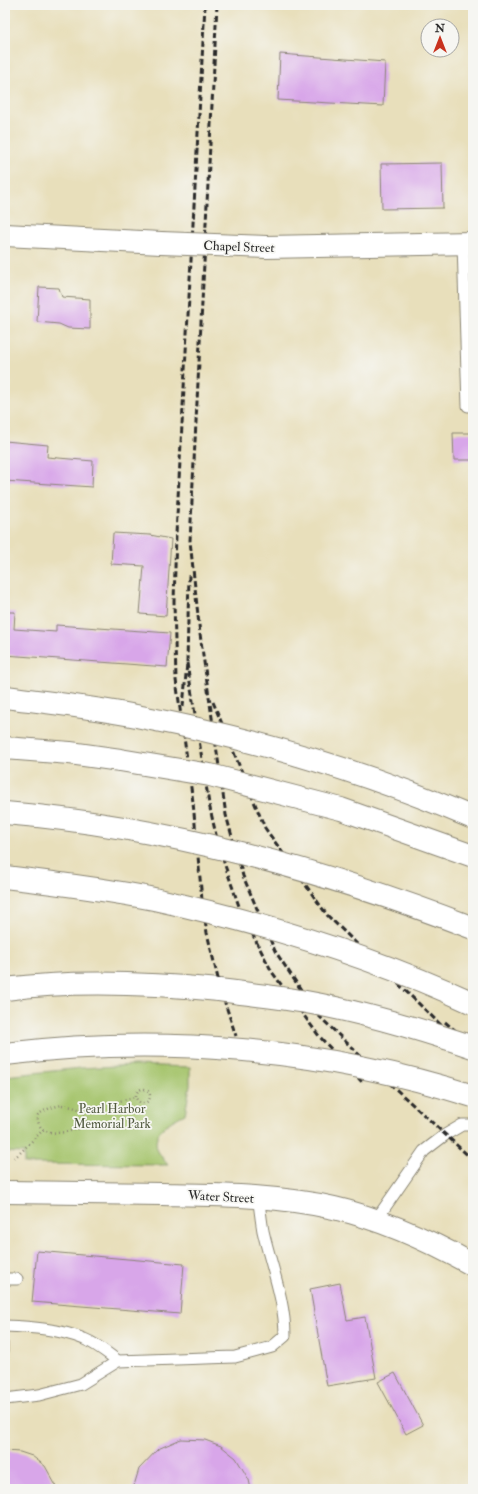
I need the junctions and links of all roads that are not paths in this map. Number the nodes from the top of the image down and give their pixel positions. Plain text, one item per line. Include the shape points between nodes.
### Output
1 (5, 235) edge
2 (468, 243) edge
3 (468, 406) dead end
4 (5, 697) edge
5 (5, 748) edge
6 (5, 813) edge
7 (473, 818) edge
8 (473, 856) edge
9 (5, 877) edge
10 (473, 928) edge
11 (5, 989) edge
12 (473, 1003) edge
13 (473, 1047) edge
14 (5, 1054) edge
15 (473, 1096) edge
16 (473, 1125) edge
17 (5, 1192) edge
18 (258, 1197) junction
19 (376, 1220) junction
20 (473, 1265) edge
21 (5, 1279) edge
22 (17, 1279) dead end
23 (5, 1326) edge
24 (118, 1361) junction
25 (5, 1399) edge

1 - 2 main road, Chapel Street, bridge via 266,247
2 - 3 lane
4 - 7 main road, bridge via 145,717 222,734 373,778
5 - 8 main road, bridge via 84,755 210,775 342,809
6 - 10 main road, bridge via 114,826 229,850 343,881
9 - 12 main road, bridge via 153,899 230,917 382,964
11 - 13 main road, bridge via 135,984 250,994 307,1002 352,1012
14 - 15 main road, bridge via 82,1047 155,1045 269,1052 384,1071
16 - 19 lane via 462,1125 424,1151
17 - 18 main road, Water Street via 220,1194
18 - 19 main road, Water Street via 333,1208
18 - 24 lane via 263,1230 285,1319 285,1336 272,1347 235,1356
19 - 20 main road, Water Street
21 - 22 lane
23 - 24 lane via 56,1331 84,1339 99,1346
24 - 25 lane via 81,1384 39,1395

